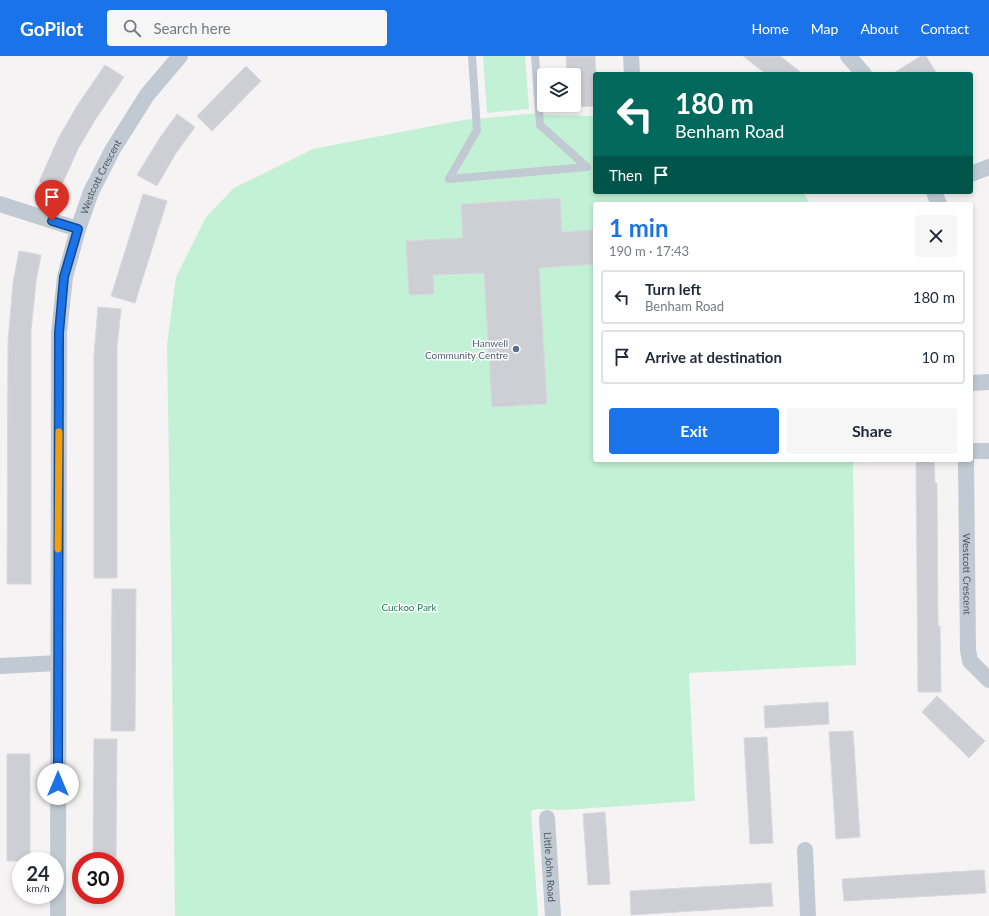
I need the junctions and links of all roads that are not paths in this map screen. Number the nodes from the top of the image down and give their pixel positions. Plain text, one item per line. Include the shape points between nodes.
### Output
1 (180, 56) edge
2 (472, 56) edge
3 (535, 56) edge
4 (631, 56) edge
5 (848, 56) edge
6 (632, 72) edge
7 (862, 72) edge
8 (989, 167) edge
9 (973, 173) edge
10 (0, 204) edge
11 (78, 229) junction
12 (989, 382) edge
13 (973, 383) edge
14 (973, 451) edge
15 (989, 451) edge
16 (966, 462) edge
17 (58, 663) junction
18 (0, 666) edge
19 (989, 680) edge
20 (547, 818) dead end
21 (806, 850) dead end
22 (58, 916) edge
23 (554, 916) edge
24 (808, 916) edge

1 - 11 street, Westcott Crescent via 147,95 113,149 91,192
2 - 3 lane via 477,130 449,178 587,167 540,125
4 - 6 street
5 - 7 street
8 - 9 street
10 - 11 street
11 - 17 street, Westcott Crescent via 64,277 59,333
12 - 13 street
14 - 15 street
16 - 19 street, Westcott Crescent via 968,650 970,661
17 - 18 street
17 - 22 street, Westcott Crescent
20 - 23 street, Little John Road
21 - 24 street

